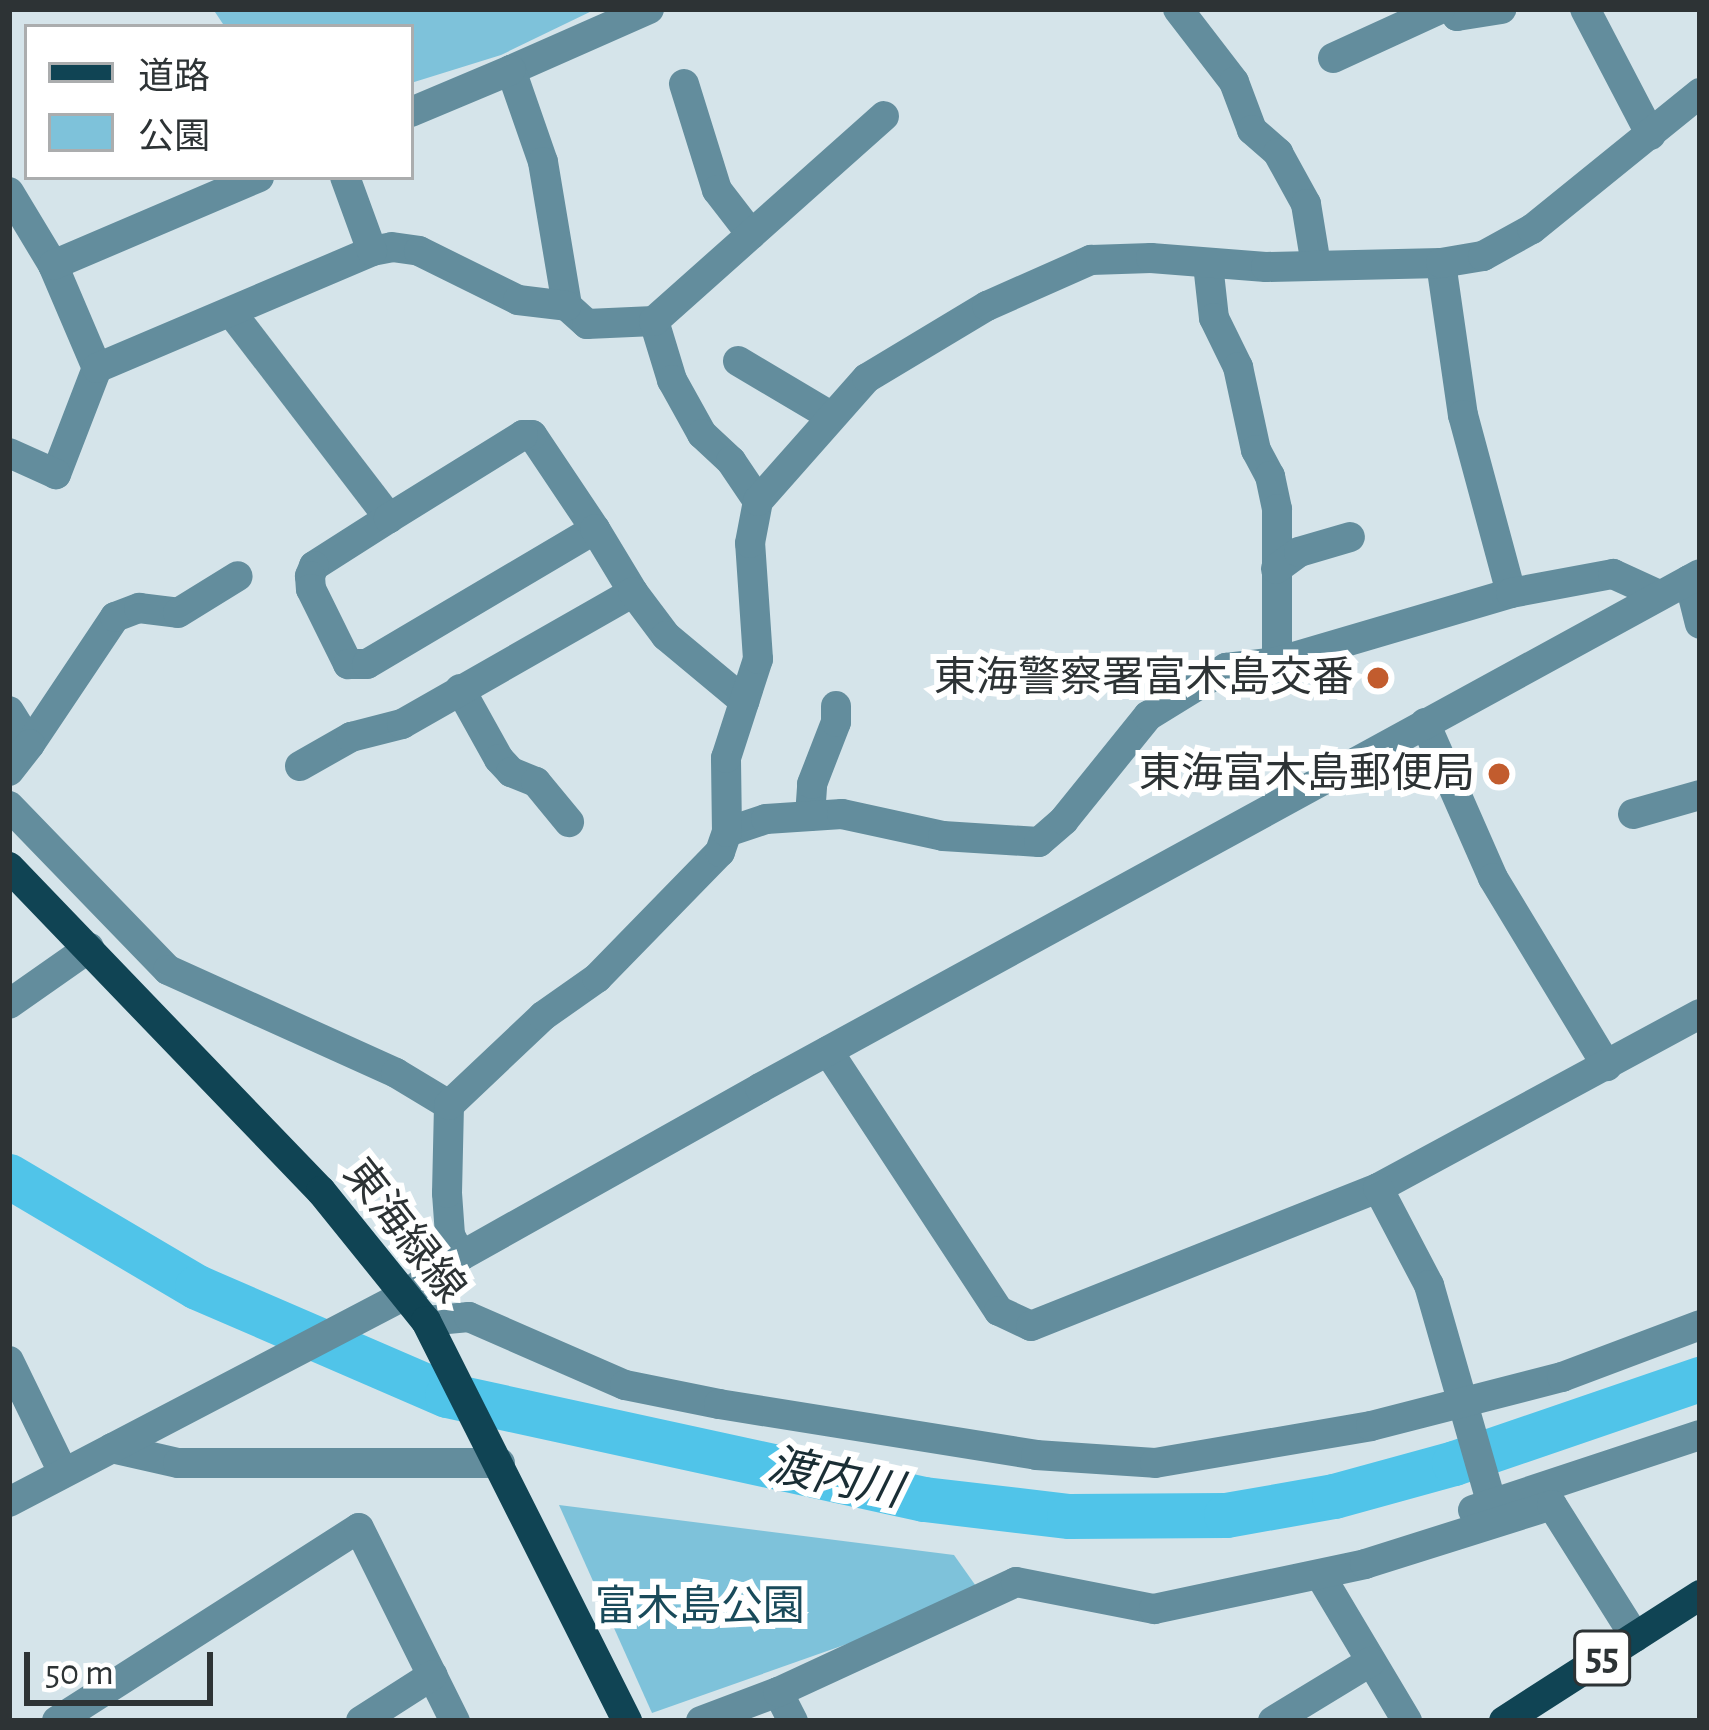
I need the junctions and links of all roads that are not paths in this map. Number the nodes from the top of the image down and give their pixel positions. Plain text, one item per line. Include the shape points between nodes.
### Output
1 (649, 9) edge
2 (1178, 9) edge
3 (1440, 9) edge
4 (1453, 9) edge
5 (1501, 9) edge
6 (1585, 9) edge
7 (1333, 58) dead end
8 (511, 70) junction
9 (684, 84) dead end
10 (1700, 93) edge
11 (414, 111) edge
12 (884, 116) dead end
13 (1651, 135) junction
14 (253, 180) edge
15 (346, 180) edge
16 (9, 192) edge
17 (751, 234) junction
18 (372, 251) junction
19 (1441, 263) junction
20 (1208, 264) junction
21 (53, 265) junction
22 (1316, 265) junction
23 (567, 306) junction
24 (231, 312) junction
25 (654, 321) junction
26 (738, 361) dead end
27 (97, 368) junction
28 (830, 415) junction
29 (9, 453) edge
30 (758, 501) junction
31 (388, 518) junction
32 (595, 529) junction
33 (1350, 537) dead end
34 (1276, 568) junction
35 (238, 576) dead end
36 (1695, 577) edge
37 (633, 592) junction
38 (1511, 593) junction
39 (1659, 595) junction
40 (1700, 624) edge
41 (1277, 662) junction
42 (460, 689) junction
43 (744, 701) junction
44 (836, 706) dead end
45 (9, 711) edge
46 (1425, 723) junction
47 (30, 744) junction
48 (300, 766) dead end
49 (9, 771) edge
50 (1700, 795) edge
51 (9, 806) edge
52 (1633, 814) dead end
53 (810, 816) junction
54 (569, 822) dead end
55 (728, 832) junction
56 (9, 867) edge
57 (89, 948) junction
58 (9, 1004) edge
59 (1700, 1014) edge
60 (828, 1051) junction
61 (1607, 1066) junction
62 (449, 1105) junction
63 (1378, 1188) junction
64 (461, 1256) junction
65 (405, 1295) junction
66 (426, 1322) junction
67 (1700, 1325) edge
68 (9, 1361) edge
69 (1467, 1409) junction
70 (1700, 1435) edge
71 (112, 1448) junction
72 (500, 1463) junction
73 (63, 1472) junction
74 (9, 1502) edge
75 (1492, 1505) junction
76 (1365, 1564) junction
77 (1320, 1575) junction
78 (1700, 1595) edge
79 (1635, 1637) junction
80 (1370, 1662) junction
81 (433, 1676) junction
82 (778, 1692) junction
83 (57, 1721) edge
84 (361, 1721) edge
85 (454, 1721) edge
86 (627, 1721) edge
87 (701, 1721) edge
88 (793, 1721) edge
89 (1273, 1721) edge
90 (1407, 1721) edge
91 (1504, 1721) edge

1 - 8 street
2 - 22 street via 1234,82 1252,130 1278,153 1306,204
3 - 7 street
4 - 5 street via 1456,16
6 - 13 street
8 - 11 street
8 - 23 street via 543,162
9 - 17 street via 717,190
10 - 13 street
12 - 17 street
13 - 19 street via 1532,230 1483,256
14 - 21 street
15 - 18 street
16 - 21 street
17 - 25 street
18 - 23 street via 418,251 518,300
18 - 24 street
19 - 22 street
19 - 38 street via 1463,415
20 - 22 street
20 - 28 street via 1081,262 987,305 885,366
20 - 34 street via 1214,318 1238,367 1256,450 1270,476
21 - 27 street
23 - 25 street via 587,325
24 - 27 street
24 - 31 street
25 - 30 street via 671,380 702,434
26 - 28 street
27 - 29 street via 56,474
28 - 30 street
30 - 43 street via 750,543 758,659
31 - 32 street via 532,435
31 - 32 street via 310,576 348,664 367,664
32 - 37 street
33 - 34 street
34 - 41 street
35 - 47 street via 178,613 139,608 115,617
36 - 39 street
36 - 40 street
37 - 42 street
37 - 43 street via 665,636
38 - 39 street via 1613,574
38 - 41 street
39 - 46 street
41 - 53 street via 1226,668 1148,716 1039,842
42 - 48 street via 402,724 351,736
42 - 54 street via 500,759 536,782
43 - 55 street via 726,758
44 - 53 street
45 - 47 street
46 - 60 street
46 - 61 street via 1493,878
47 - 49 street
50 - 52 street
51 - 62 street via 169,970
53 - 55 street
55 - 62 street via 720,852 597,978 543,1016
56 - 57 main road, 東海緑線
57 - 58 street
57 - 65 main road, 東海緑線 via 321,1191
59 - 61 street
60 - 63 street via 999,1311 1031,1326
60 - 64 street
61 - 63 street
62 - 64 street via 450,1235
63 - 69 street via 1429,1285
64 - 65 street
65 - 66 main road, 東海緑線
65 - 71 street
66 - 69 street via 469,1317 625,1385 1036,1455 1177,1460
66 - 72 main road, 東海緑線
67 - 69 street
68 - 73 street
69 - 75 street
70 - 75 street
71 - 72 street via 200,1464
71 - 73 street
72 - 86 main road, 東海緑線
73 - 74 street
75 - 76 street via 1360,1544
76 - 77 street
76 - 79 street via 1552,1505
77 - 80 street
77 - 82 street via 1154,1609 1016,1582
78 - 79 main road, 55
79 - 91 main road, 55
80 - 89 street
80 - 90 street
81 - 83 street via 359,1528
81 - 84 street
81 - 85 street
82 - 87 street
82 - 88 street

